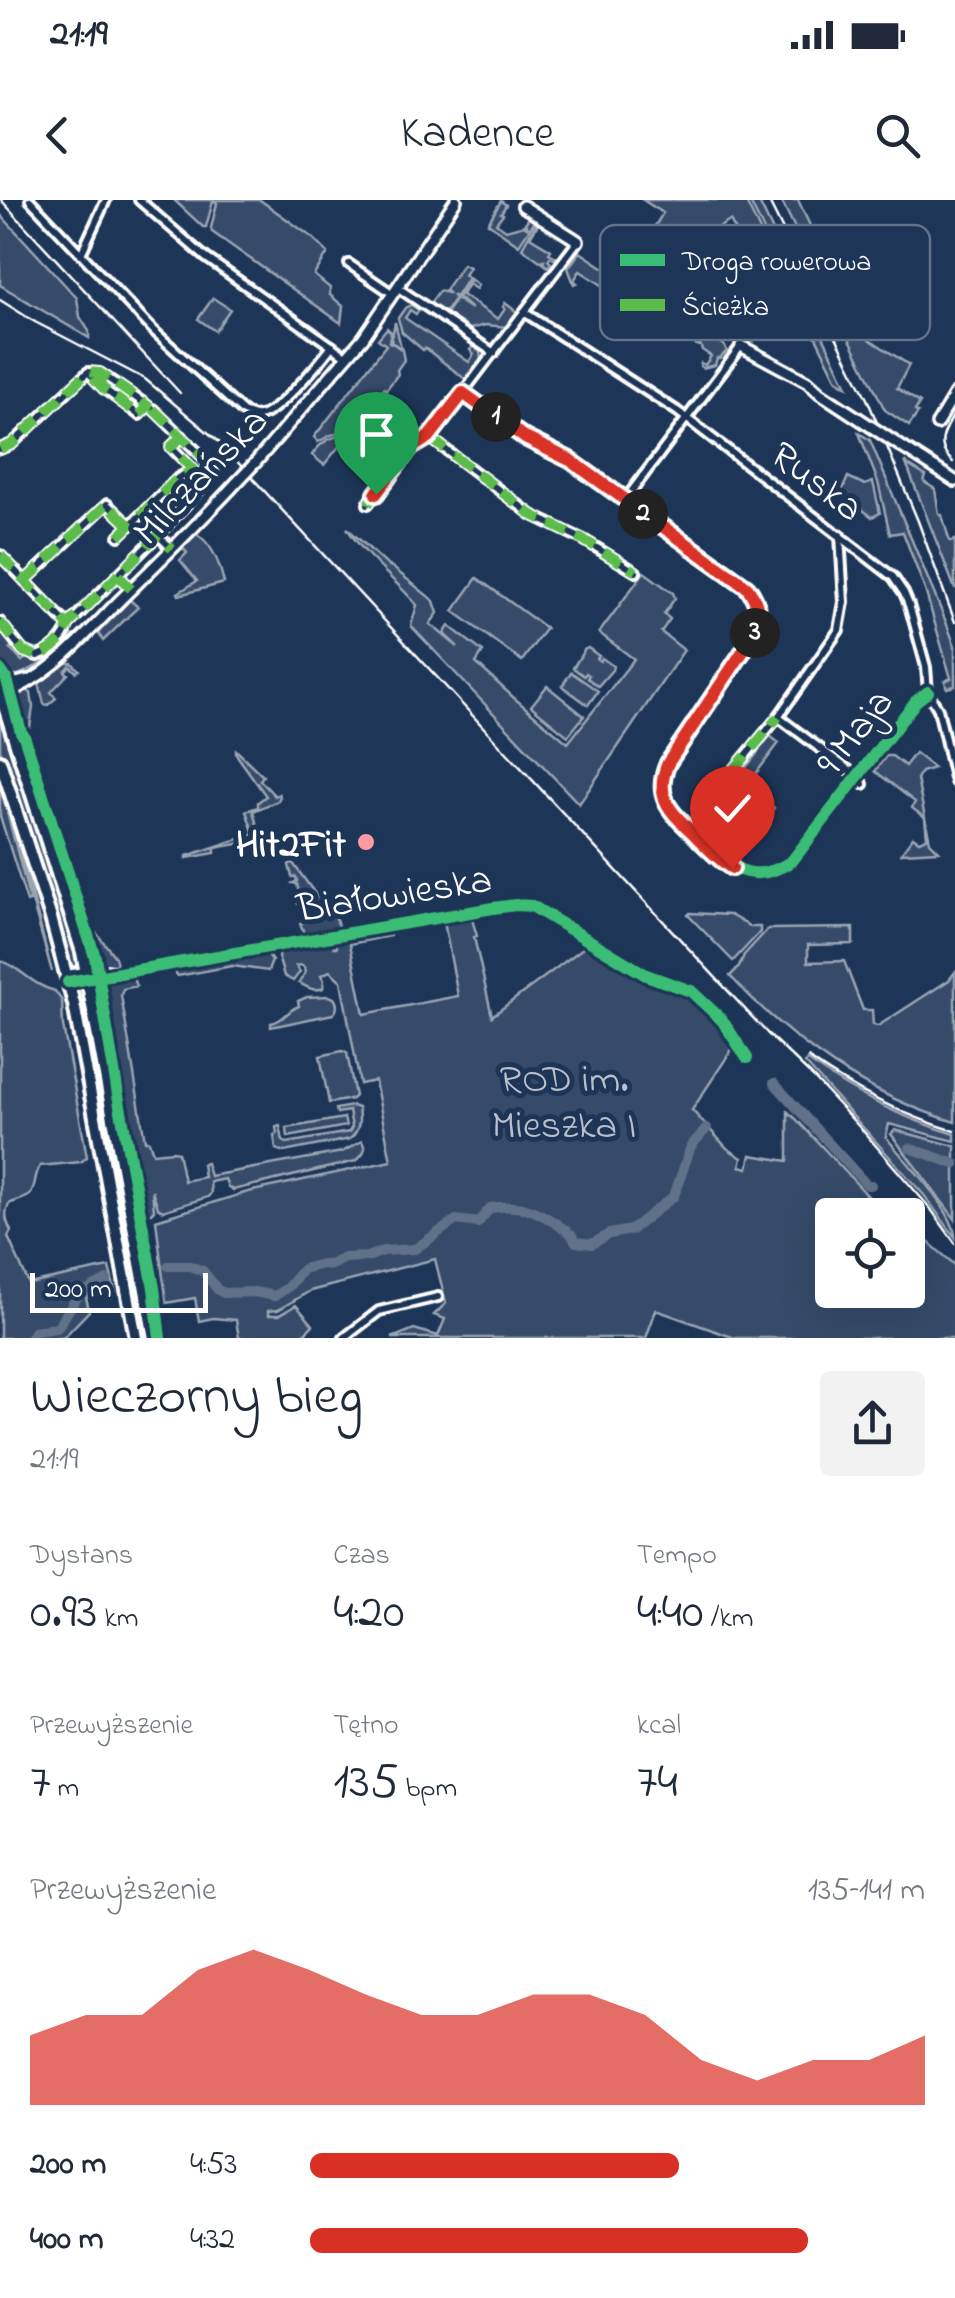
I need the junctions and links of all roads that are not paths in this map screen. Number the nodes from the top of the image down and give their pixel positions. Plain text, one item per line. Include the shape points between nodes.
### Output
1 (30, 200) edge
2 (106, 200) edge
3 (140, 200) edge
4 (456, 200) edge
5 (525, 203) edge
6 (578, 241) joint
7 (81, 254) junction
8 (348, 264) dead end
9 (395, 291) junction
10 (524, 312) junction
11 (332, 346) junction
12 (741, 346) joint
13 (494, 353) junction
14 (348, 358) junction
15 (88, 372) junction
16 (463, 393) junction
17 (955, 394) edge
18 (153, 410) dead end
19 (688, 418) junction
20 (938, 424) dead end
21 (182, 436) junction
22 (429, 437) junction
23 (0, 449) edge
24 (193, 470) junction
25 (955, 482) edge
26 (206, 483) junction
27 (625, 500) junction
28 (368, 504) dead end
29 (130, 526) junction
30 (840, 534) junction
31 (158, 535) junction
32 (120, 536) dead end
33 (172, 550) junction
34 (0, 555) edge
35 (636, 572) dead end
36 (118, 576) junction
37 (25, 581) junction
38 (131, 589) junction
39 (0, 622) edge
40 (68, 625) junction
41 (928, 692) junction
42 (0, 693) edge
43 (778, 716) junction
44 (0, 761) edge
45 (733, 771) dead end
46 (860, 780) junction
47 (955, 782) edge
48 (87, 975) junction
49 (67, 978) junction
50 (748, 1058) dead end
51 (438, 1297) dead end
52 (136, 1338) edge
53 (154, 1338) edge
54 (344, 1338) edge

1 - 7 street
2 - 7 street
3 - 11 street via 205,257
4 - 9 street, Milczańska
5 - 6 street
6 - 10 street
7 - 11 street via 243,412 269,412
8 - 9 street
9 - 13 street
9 - 14 street, Milczańska
10 - 13 street
10 - 19 street, Ruska
11 - 14 street
12 - 19 street
12 - 25 street, bridge via 808,382
13 - 16 street
14 - 33 street, Milczańska, bridge
15 - 15 street via 100,373 148,406 139,414
15 - 23 street
16 - 22 street
16 - 27 street
17 - 20 street
18 - 21 street
19 - 27 street
19 - 30 street, Ruska
21 - 24 street via 171,447
21 - 26 street via 212,469
22 - 28 street via 412,446
22 - 35 street via 537,518
24 - 26 street
24 - 29 street
26 - 31 street
27 - 46 street, 9 Maja via 743,583 757,606 756,630 667,765 662,790 670,810 728,865 766,873 795,858
29 - 32 street
29 - 37 street via 107,504
30 - 41 street, Ruska via 904,593
30 - 43 street via 840,627
31 - 33 street
31 - 36 street
33 - 38 street, Milczańska
34 - 37 street
36 - 38 street
36 - 40 street
37 - 40 street
38 - 42 street, Milczańska via 52,666
39 - 40 street via 22,651 37,656 63,638
41 - 46 street, 9 Maja
41 - 47 street, Ruska
42 - 48 main road
43 - 45 street
43 - 46 street
44 - 49 main road
48 - 49 street, Białowieska
48 - 50 street, Białowieska via 526,905 646,976 694,993
48 - 53 main road
49 - 52 main road
51 - 54 street via 379,1312

